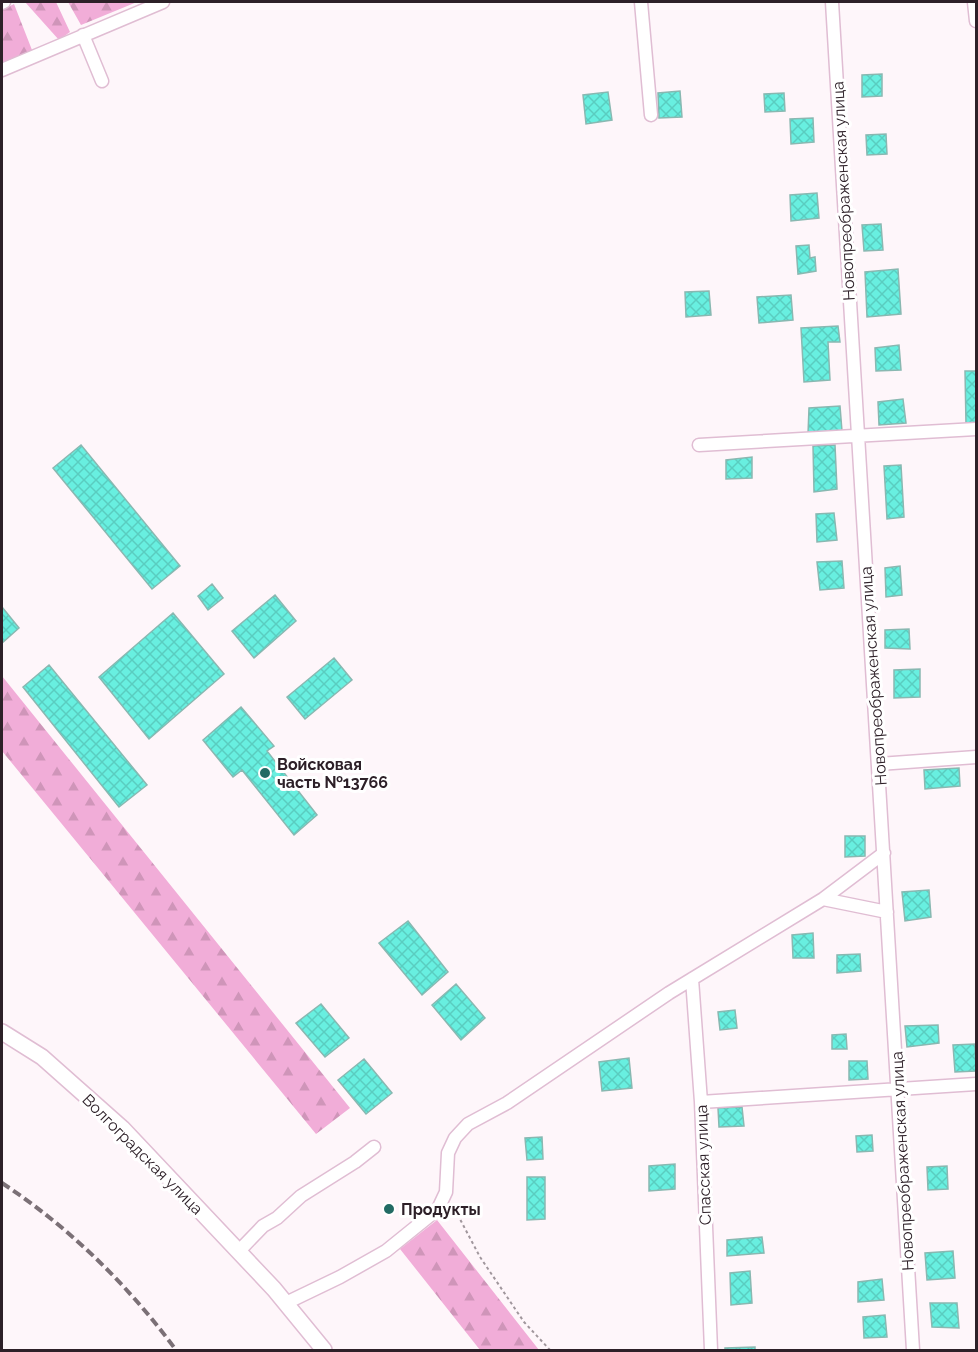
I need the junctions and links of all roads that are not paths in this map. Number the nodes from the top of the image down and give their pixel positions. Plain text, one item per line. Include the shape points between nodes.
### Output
1 (163, 2) edge
2 (641, 2) edge
3 (832, 2) edge
4 (974, 2) edge
5 (976, 21) edge
6 (83, 34) junction
7 (2, 70) edge
8 (102, 81) dead end
9 (651, 115) dead end
10 (976, 429) edge
11 (857, 436) junction
12 (699, 445) dead end
13 (976, 757) edge
14 (879, 764) junction
15 (884, 853) junction
16 (823, 899) junction
17 (888, 912) junction
18 (692, 979) junction
19 (2, 1032) edge
20 (976, 1084) edge
21 (898, 1089) junction
22 (701, 1102) junction
23 (374, 1147) dead end
24 (238, 1251) junction
25 (286, 1303) junction
26 (324, 1350) edge
27 (711, 1350) edge
28 (914, 1350) edge

1 - 6 street
2 - 9 street
3 - 11 street, Новопреображенская улица
4 - 5 street
6 - 7 street
6 - 8 street
10 - 11 street
11 - 12 street
11 - 14 street, Новопреображенская улица
13 - 14 street
14 - 15 street, Новопреображенская улица
15 - 16 street
15 - 17 street, Новопреображенская улица
16 - 17 street
16 - 18 street
17 - 21 street, Новопреображенская улица
18 - 22 street, Спасская улица
18 - 25 street via 507,1103 468,1124 454,1137 448,1153 446,1192 438,1209 386,1251
19 - 24 main road, Волгоградская улица via 42,1057 122,1128
20 - 21 street
21 - 22 street
21 - 28 street, Новопреображенская улица
22 - 27 street, Спасская улица
23 - 24 street via 301,1196
24 - 25 main road, Волгоградская улица
25 - 26 main road, Волгоградская улица

